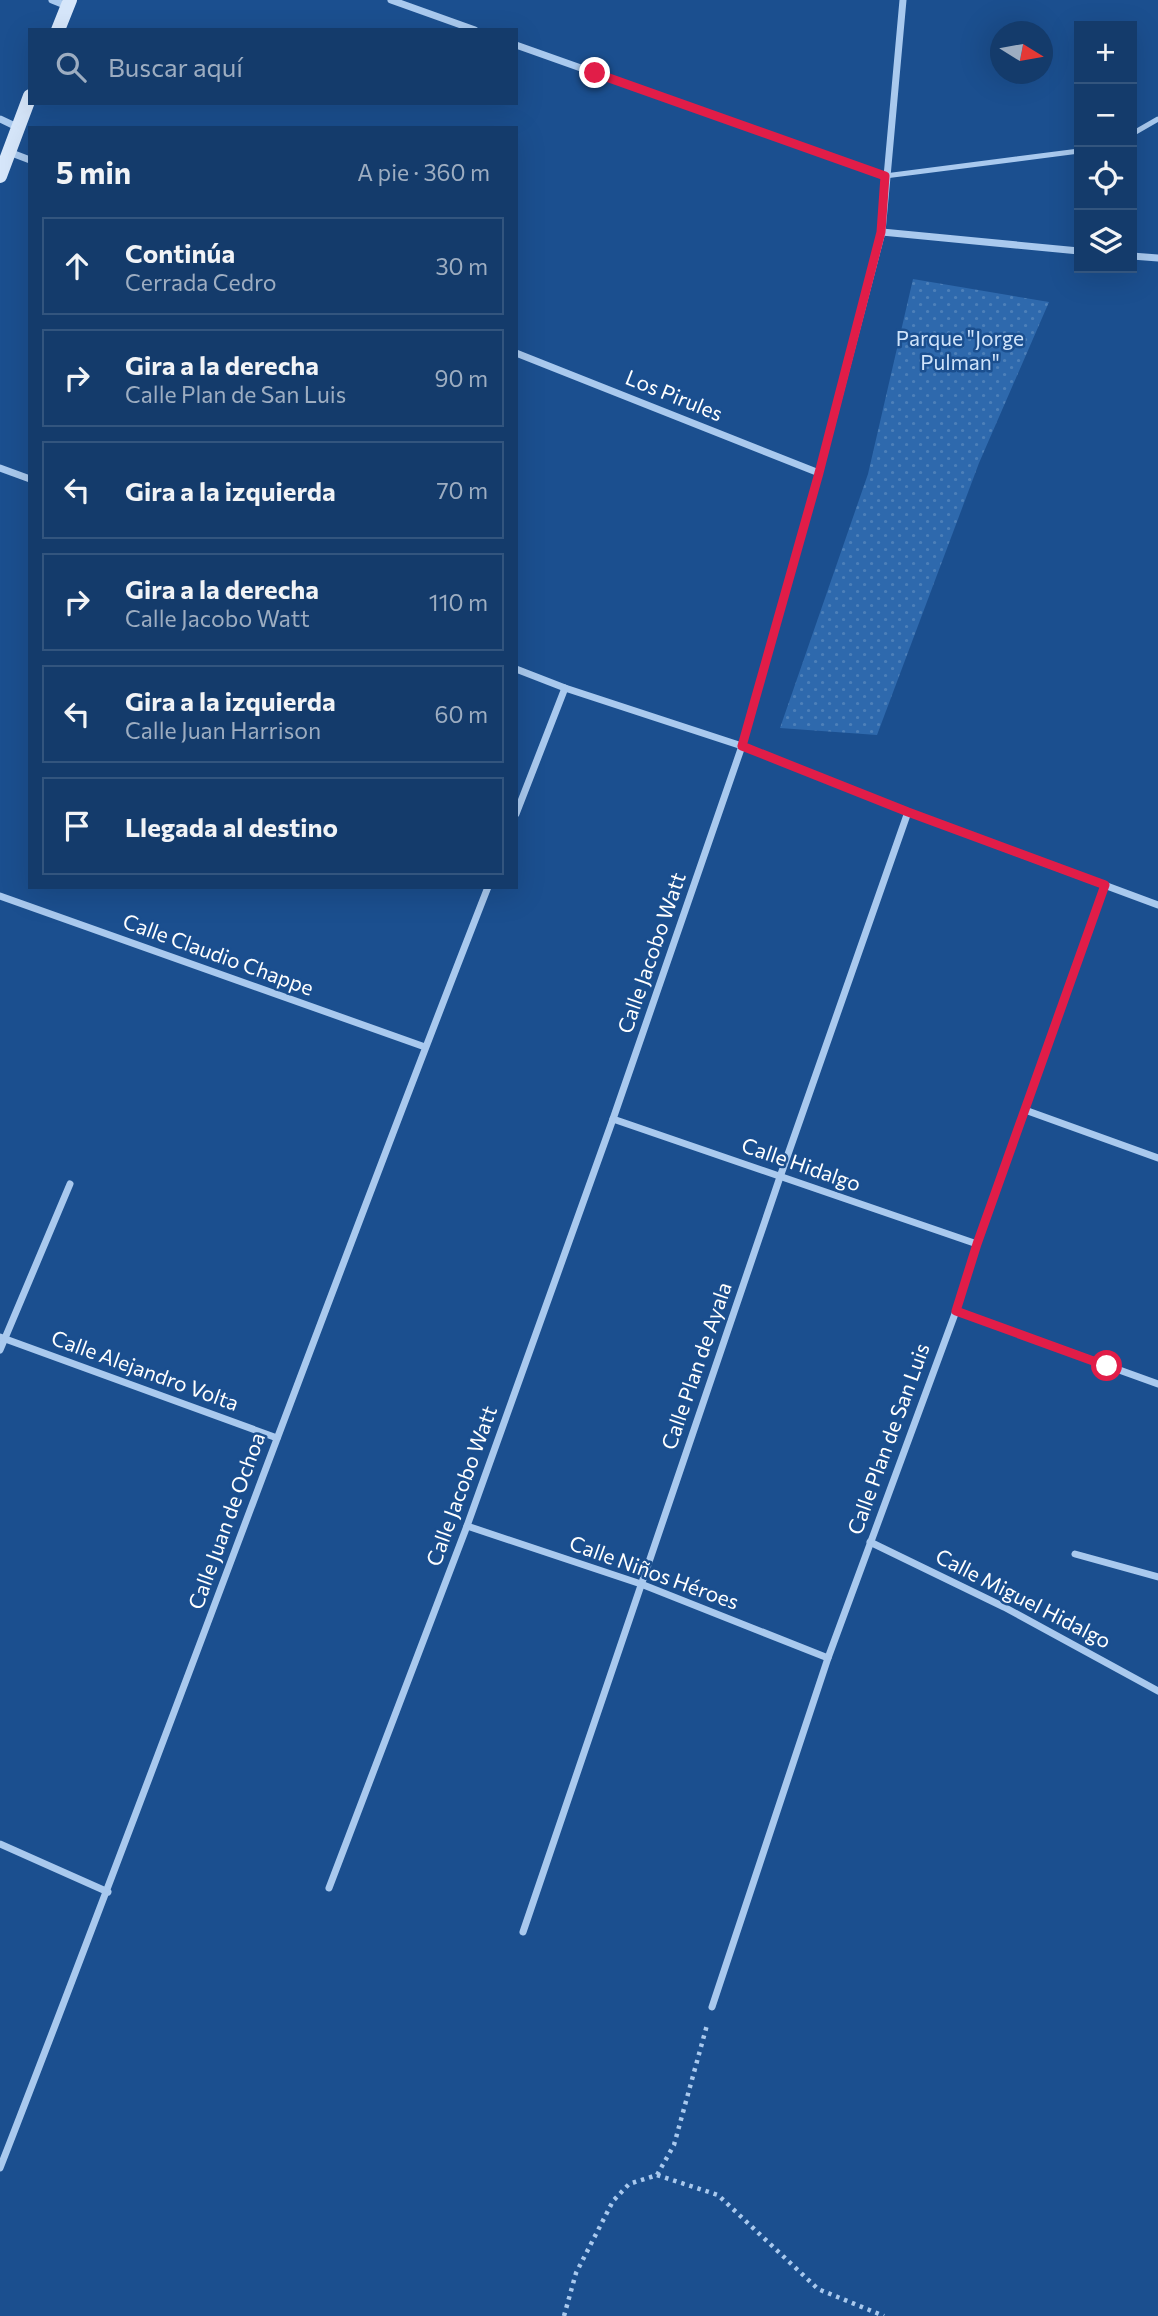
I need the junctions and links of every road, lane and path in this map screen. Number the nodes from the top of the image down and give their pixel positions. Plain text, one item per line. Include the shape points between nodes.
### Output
1 (52, 0) edge
2 (391, 0) edge
3 (903, 0) edge
4 (69, 3) edge
5 (59, 28) edge
6 (469, 28) edge
7 (518, 46) edge
8 (28, 101) edge
9 (0, 119) edge
10 (1158, 119) edge
11 (17, 127) junction
12 (1137, 131) edge
13 (9, 152) junction
14 (1074, 152) edge
15 (28, 159) edge
16 (0, 176) edge
17 (885, 176) junction
18 (881, 232) junction
19 (1074, 251) edge
20 (1137, 256) edge
21 (1158, 258) edge
22 (518, 354) edge
23 (0, 468) edge
24 (819, 473) junction
25 (28, 478) edge
26 (518, 669) edge
27 (565, 688) junction
28 (742, 746) junction
29 (518, 809) edge
30 (908, 812) junction
31 (1105, 885) junction
32 (487, 889) edge
33 (0, 896) edge
34 (1158, 905) edge
35 (425, 1047) junction
36 (1025, 1110) junction
37 (613, 1119) junction
38 (1158, 1157) edge
39 (780, 1177) junction
40 (70, 1184) dead end
41 (977, 1244) junction
42 (956, 1311) junction
43 (2, 1338) edge
44 (0, 1350) edge
45 (1158, 1384) edge
46 (277, 1438) junction
47 (467, 1526) junction
48 (870, 1542) junction
49 (1075, 1553) dead end
50 (1158, 1577) edge
51 (641, 1584) junction
52 (828, 1658) junction
53 (1158, 1691) edge
54 (0, 1844) edge
55 (329, 1888) dead end
56 (108, 1892) junction
57 (523, 1932) dead end
58 (712, 2007) joint
59 (0, 2168) edge
60 (656, 2175) junction
61 (564, 2316) edge
62 (884, 2316) edge

1 - 4 street
2 - 6 street
3 - 17 street, Calle Jacobo Watt
4 - 5 street
7 - 17 street
8 - 11 street
9 - 11 street
10 - 12 lane
11 - 13 street
13 - 15 street
13 - 16 street
14 - 17 lane
17 - 18 street, Calle Jacobo Watt
18 - 19 street
18 - 24 street, Calle Jacobo Watt
20 - 21 street
22 - 24 street, Los Pirules
23 - 25 street
24 - 28 street, Calle Jacobo Watt
26 - 27 street
27 - 28 street
27 - 29 street
28 - 30 street
28 - 37 street, Calle Jacobo Watt
30 - 31 street
30 - 39 street, Calle Plan de Ayala
31 - 34 street
31 - 36 street, Calle Plan de San Luis
32 - 35 street, Calle Juan de Ochoa
33 - 35 street, Calle Claudio Chappe
35 - 46 street, Calle Juan de Ochoa
36 - 38 street
36 - 41 street, Calle Plan de San Luis
37 - 39 street, Calle Hidalgo
37 - 47 street, Calle Jacobo Watt
39 - 41 street, Calle Hidalgo
39 - 51 street, Calle Plan de Ayala
40 - 43 street
41 - 42 street, Calle Plan de San Luis
42 - 45 street
42 - 48 street, Calle Plan de San Luis
43 - 44 street
43 - 46 street, Calle Alejandro Volta
46 - 56 street, Calle Juan de Ochoa
47 - 51 street, Calle Niños Héroes
47 - 55 street, Calle Jacobo Watt
48 - 52 street, Calle Plan de San Luis
48 - 53 street, Calle Miguel Hidalgo via 1004,1606
49 - 50 street
51 - 52 street, Calle Niños Héroes
51 - 57 street, Calle Plan de Ayala
52 - 58 street, Calle Plan de San Luis
54 - 56 street
56 - 59 street, Calle Juan de Ochoa
58 - 60 path via 674,2146
60 - 61 path via 629,2184 613,2201 576,2273
60 - 62 path via 718,2195 818,2290

